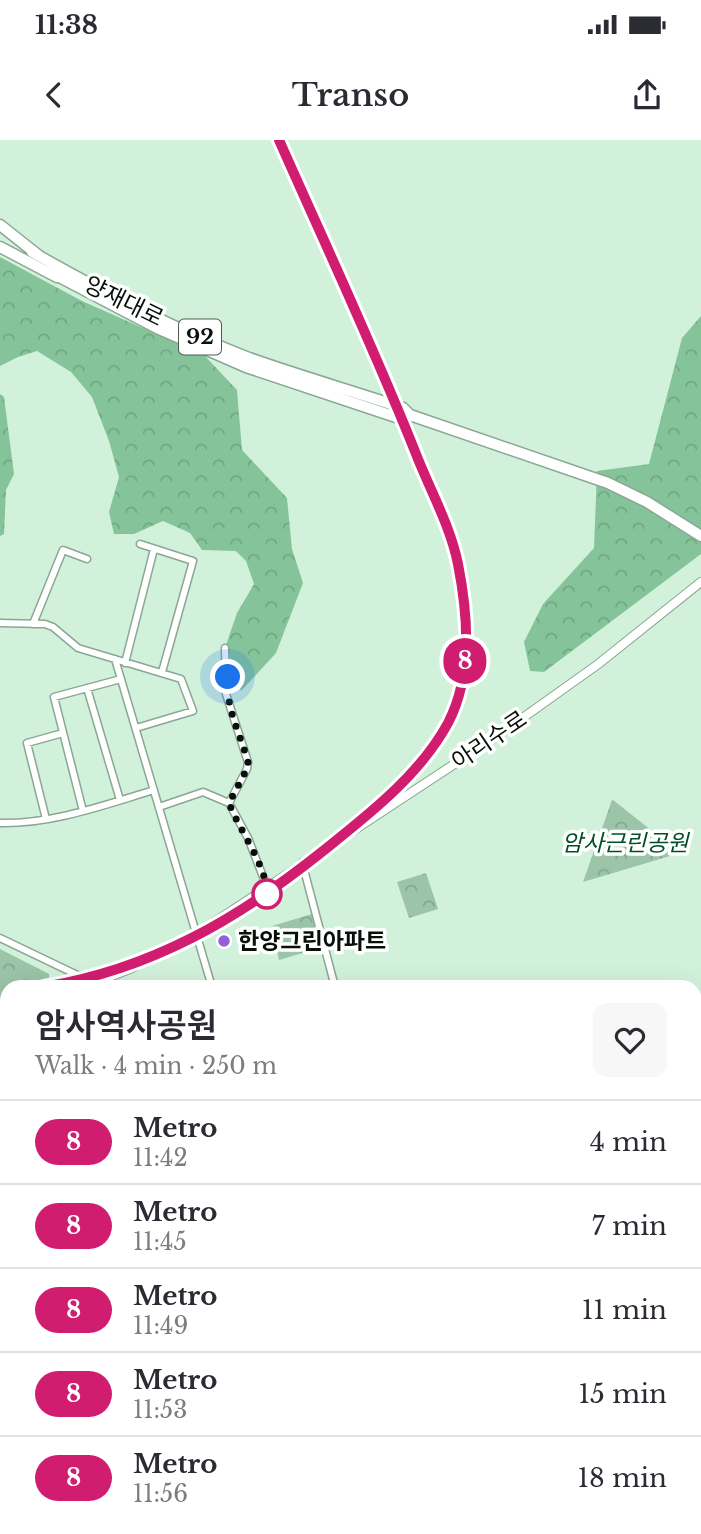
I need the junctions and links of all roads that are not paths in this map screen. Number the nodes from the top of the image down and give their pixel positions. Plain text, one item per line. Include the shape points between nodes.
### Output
1 (0, 225) edge
2 (0, 232) edge
3 (0, 242) edge
4 (0, 247) edge
5 (38, 255) junction
6 (57, 277) junction
7 (410, 415) junction
8 (701, 536) edge
9 (140, 544) dead end
10 (154, 549) junction
11 (87, 559) dead end
12 (701, 583) edge
13 (0, 623) edge
14 (33, 624) junction
15 (225, 648) dead end
16 (115, 659) junction
17 (125, 663) junction
18 (162, 672) junction
19 (121, 679) junction
20 (87, 688) junction
21 (136, 729) junction
22 (63, 733) junction
23 (154, 790) junction
24 (120, 800) junction
25 (229, 803) junction
26 (159, 807) junction
27 (83, 811) junction
28 (46, 819) junction
29 (0, 822) edge
30 (302, 862) junction
31 (267, 887) junction
32 (196, 933) junction
33 (0, 938) edge
34 (85, 980) edge
35 (106, 980) edge
36 (210, 980) edge
37 (333, 980) edge

1 - 5 main road
2 - 5 main road, 양재대로 / 92
3 - 6 main road, 양재대로 / 92
4 - 6 main road
5 - 7 main road, 양재대로 / 92 via 206,340 403,408
6 - 7 main road, 양재대로 / 92 via 246,367 399,418
7 - 8 main road, 양재대로 / 92 via 608,483
9 - 10 street
10 - 17 street
10 - 18 street via 193,561
11 - 14 street via 63,550
12 - 30 street, 아리수로 via 500,734
13 - 14 street
14 - 16 street via 53,627 78,648
15 - 25 street via 226,694 248,762
16 - 17 street
16 - 19 street
17 - 18 street
18 - 21 street via 181,678 193,711
19 - 20 street
19 - 21 street
20 - 22 street via 54,697
20 - 24 street
21 - 23 street
22 - 27 street
22 - 28 street via 27,743
23 - 24 street
23 - 26 street
24 - 27 street
25 - 26 street via 202,792
25 - 31 street
26 - 32 street
27 - 28 street
28 - 29 street
30 - 31 street, 아리수로
30 - 37 street
31 - 32 street, 아리수로
32 - 35 street, 아리수로
32 - 36 street
33 - 34 street

